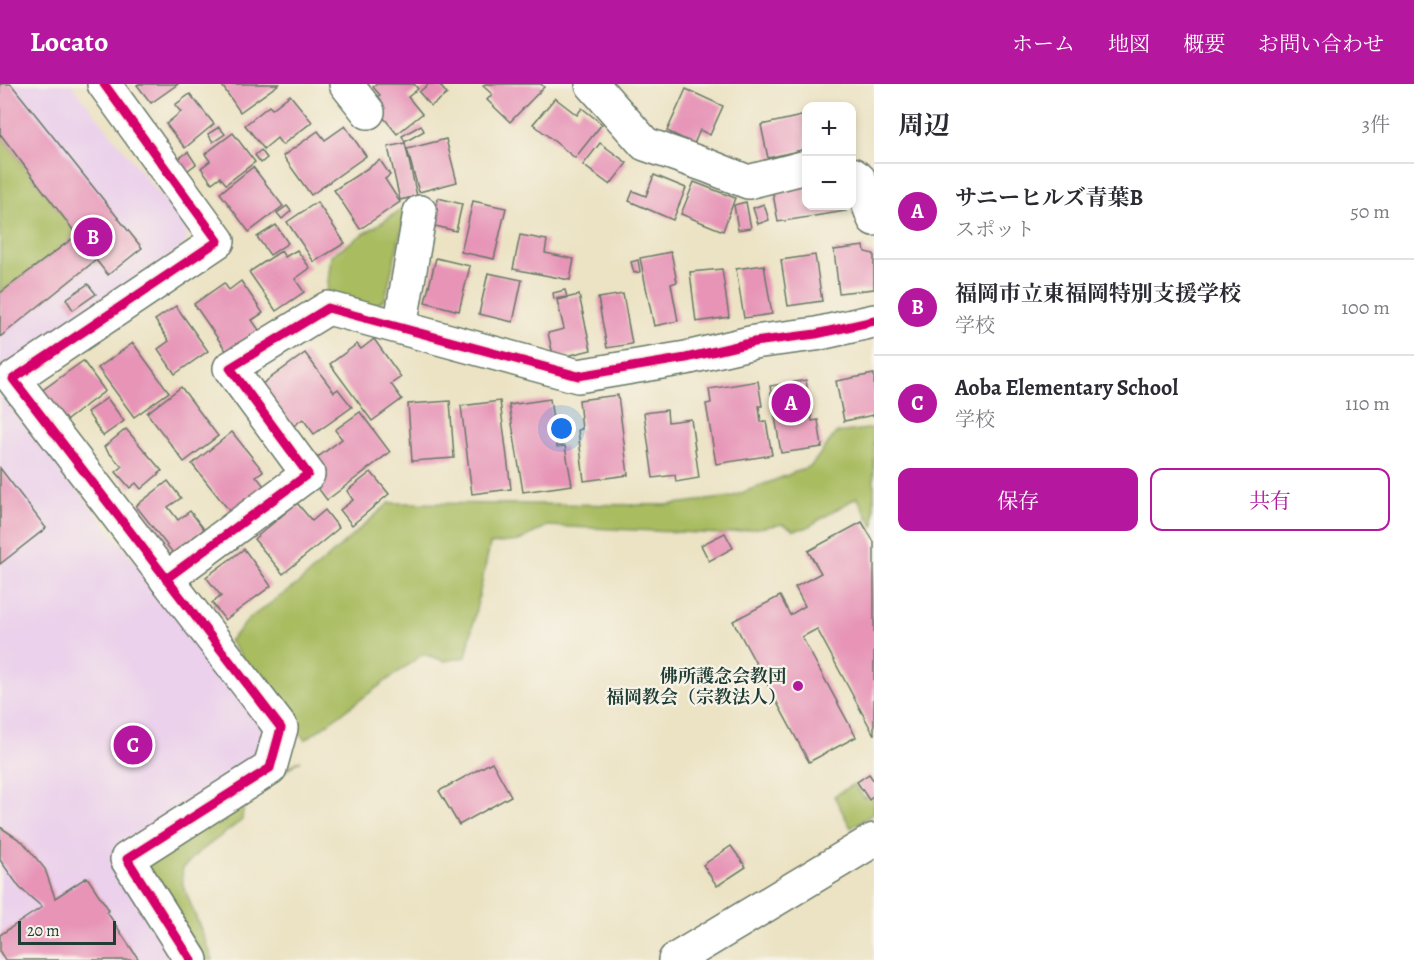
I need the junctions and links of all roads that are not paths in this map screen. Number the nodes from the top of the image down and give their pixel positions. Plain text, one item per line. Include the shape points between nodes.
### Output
1 (104, 84) edge
2 (346, 84) edge
3 (592, 84) edge
4 (368, 112) dead end
5 (802, 168) edge
6 (856, 177) edge
7 (420, 212) dead end
8 (874, 219) edge
9 (874, 321) edge
10 (399, 327) junction
11 (166, 579) junction
12 (874, 840) edge
13 (191, 960) edge
14 (675, 960) edge

1 - 11 street via 218,241 13,379
2 - 4 street
3 - 5 street via 645,144 748,182
6 - 8 street
7 - 10 street
9 - 10 street via 578,376
10 - 11 street via 328,308 230,368 308,474
11 - 13 street via 280,728 270,768 127,859
12 - 14 street

